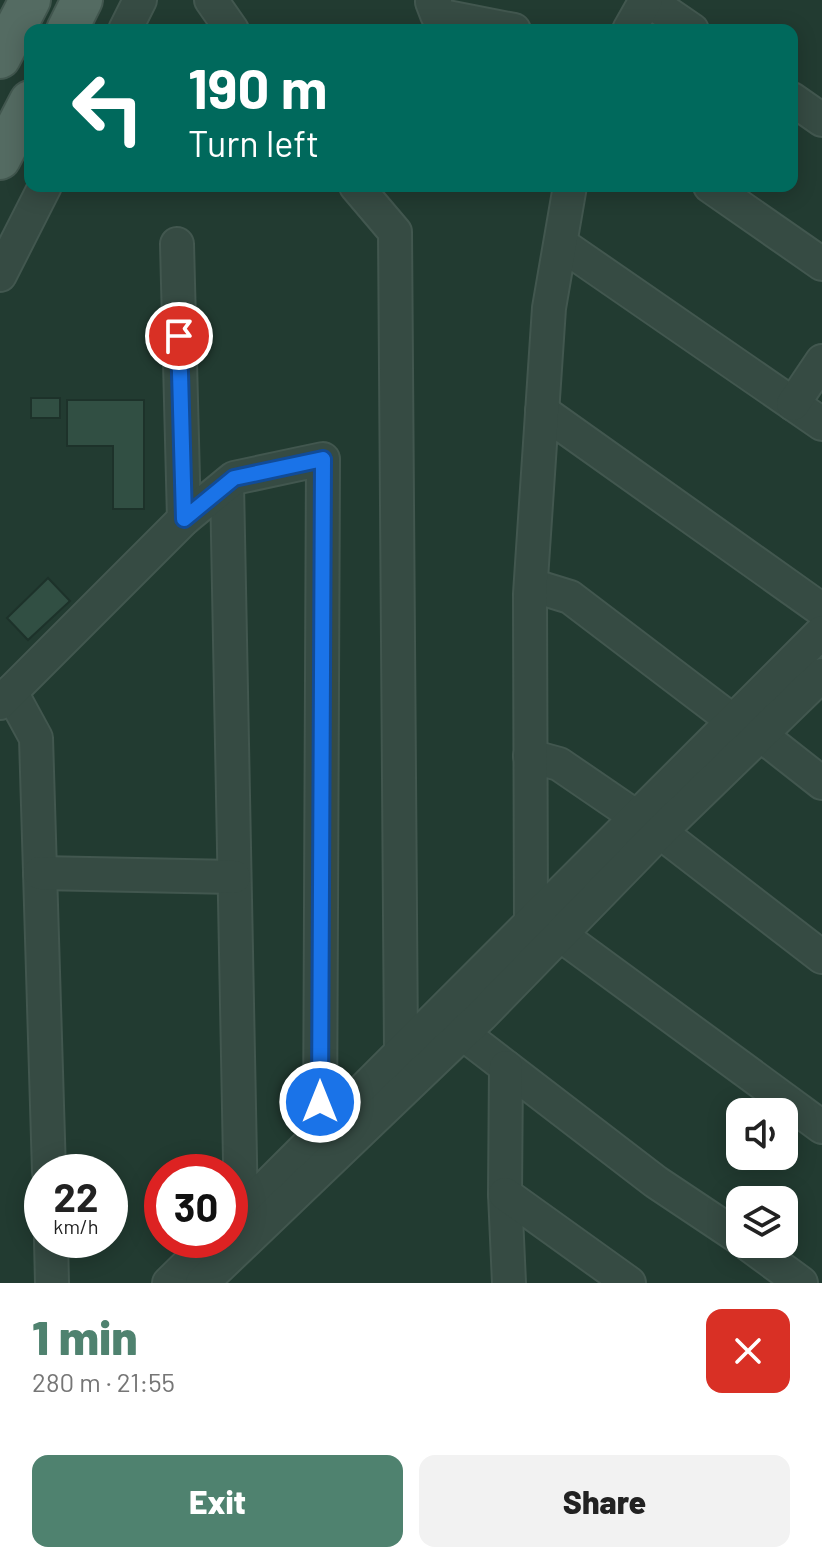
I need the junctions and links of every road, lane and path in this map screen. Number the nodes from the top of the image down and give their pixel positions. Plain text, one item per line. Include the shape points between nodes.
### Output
1 (30, 0) edge
2 (82, 0) edge
3 (140, 0) edge
4 (211, 0) edge
5 (435, 0) edge
6 (647, 0) edge
7 (70, 24) edge
8 (128, 24) edge
9 (228, 24) edge
10 (483, 24) edge
11 (633, 24) edge
12 (683, 24) edge
13 (0, 58) edge
14 (798, 103) edge
15 (24, 113) edge
16 (822, 120) edge
17 (0, 159) edge
18 (42, 192) edge
19 (361, 192) edge
20 (569, 192) edge
21 (719, 192) edge
22 (177, 244) dead end
23 (561, 244) junction
24 (822, 264) edge
25 (0, 275) edge
26 (822, 361) edge
27 (793, 404) junction
28 (542, 411) junction
29 (822, 424) edge
30 (227, 484) junction
31 (184, 519) junction
32 (531, 585) junction
33 (822, 610) edge
34 (822, 632) edge
35 (822, 675) edge
36 (6, 697) edge
37 (733, 721) junction
38 (762, 736) junction
39 (530, 756) junction
40 (822, 783) edge
41 (649, 825) junction
42 (40, 873) junction
43 (234, 877) junction
44 (545, 929) junction
45 (822, 957) edge
46 (462, 1033) junction
47 (401, 1051) junction
48 (506, 1067) junction
49 (822, 1127) edge
50 (320, 1132) junction
51 (48, 1154) edge
52 (236, 1154) edge
53 (505, 1194) junction
54 (248, 1206) edge
55 (726, 1229) edge
56 (51, 1258) edge
57 (195, 1258) edge
58 (767, 1258) edge
59 (52, 1283) edge
60 (169, 1283) edge
61 (202, 1283) edge
62 (509, 1283) edge
63 (629, 1283) edge
64 (801, 1283) edge

1 - 13 main road
2 - 7 main road
3 - 8 street
4 - 9 street
5 - 10 street via 437,15
6 - 11 street
6 - 12 street
14 - 16 street
15 - 17 main road
18 - 25 street
19 - 47 street via 395,232
20 - 23 street
21 - 24 street
22 - 31 street
23 - 27 street
23 - 28 street via 549,308
26 - 27 street
27 - 29 street
28 - 32 street
28 - 33 street
30 - 31 street
30 - 43 street
30 - 50 street via 234,478 323,459
31 - 36 street
32 - 37 street via 570,597
32 - 39 street
34 - 37 street
35 - 38 street
36 - 42 street via 36,738
37 - 41 street
38 - 40 street
38 - 41 street
39 - 41 street via 559,764
39 - 44 street
41 - 44 street
41 - 45 street
42 - 43 street
42 - 51 street
43 - 52 street
44 - 46 street
44 - 47 street
44 - 49 street
46 - 48 street
46 - 61 street
47 - 50 street
48 - 53 street
48 - 55 street
50 - 54 street
53 - 62 street
53 - 63 street
56 - 59 street
57 - 60 street
58 - 64 street

